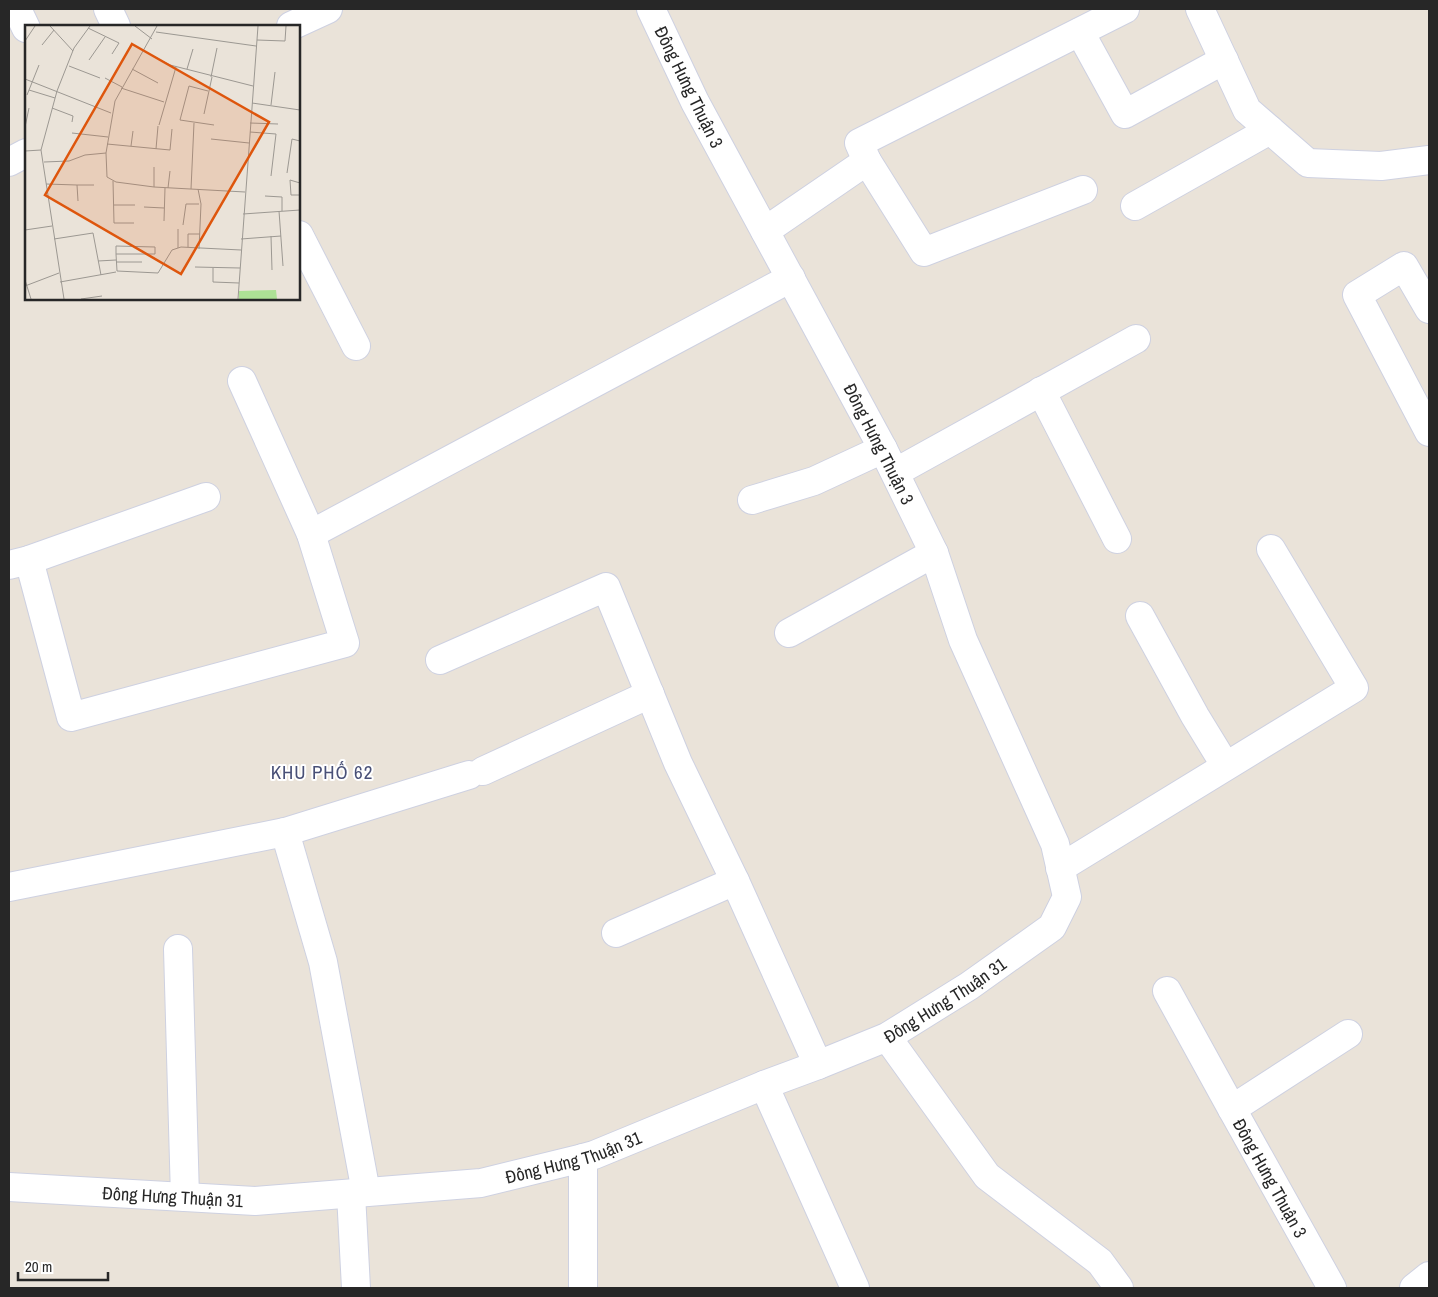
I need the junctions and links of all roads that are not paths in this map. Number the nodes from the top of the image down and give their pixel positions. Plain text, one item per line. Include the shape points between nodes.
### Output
1 (17, 9) edge
2 (108, 9) edge
3 (328, 9) edge
4 (651, 9) edge
5 (1125, 9) edge
6 (1200, 9) edge
7 (116, 25) edge
8 (293, 25) edge
9 (25, 26) edge
10 (1080, 32) junction
11 (1224, 60) junction
12 (1270, 130) junction
13 (25, 154) edge
14 (1429, 160) edge
15 (867, 161) junction
16 (9, 162) edge
17 (1083, 190) dead end
18 (1135, 206) dead end
19 (765, 231) junction
20 (300, 237) edge
21 (791, 278) junction
22 (1429, 309) edge
23 (1136, 339) dead end
24 (356, 346) dead end
25 (242, 381) dead end
26 (1041, 391) junction
27 (1429, 432) edge
28 (883, 449) junction
29 (896, 472) junction
30 (206, 497) dead end
31 (752, 500) dead end
32 (311, 534) junction
33 (1117, 539) dead end
34 (1272, 549) dead end
35 (934, 553) junction
36 (19, 563) edge
37 (1140, 616) dead end
38 (789, 633) dead end
39 (440, 660) dead end
40 (650, 694) junction
41 (1226, 765) junction
42 (285, 832) junction
43 (1060, 868) junction
44 (735, 881) junction
45 (9, 887) edge
46 (1066, 897) joint
47 (616, 933) dead end
48 (178, 949) dead end
49 (1167, 991) dead end
50 (1348, 1034) dead end
51 (887, 1037) junction
52 (818, 1065) junction
53 (764, 1085) junction
54 (1232, 1109) junction
55 (582, 1158) junction
56 (9, 1187) edge
57 (359, 1193) junction
58 (185, 1197) junction
59 (1429, 1276) edge
60 (356, 1288) edge
61 (583, 1288) edge
62 (855, 1288) edge
63 (1119, 1288) edge
64 (1332, 1288) edge
65 (1414, 1288) edge

1 - 9 street
2 - 7 street
3 - 8 street
4 - 19 street, Đông Hưng Thuận 3 via 695,102
5 - 10 street
6 - 11 street
10 - 11 street via 1124,114
10 - 15 street via 859,143
11 - 12 street via 1247,110
12 - 14 street via 1308,162 1381,166
12 - 18 street
13 - 16 street
15 - 17 street via 924,252
15 - 19 street
19 - 21 street, Đông Hưng Thuận 3
20 - 24 street
21 - 28 street, Đông Hưng Thuận 3
21 - 32 street
22 - 27 street via 1404,266 1356,295
23 - 26 street
25 - 32 street
26 - 29 street
26 - 33 street
28 - 29 street, Đông Hưng Thuận 3
28 - 31 street via 814,481
29 - 35 street, Đông Hưng Thuận 3
30 - 36 street
32 - 36 street via 345,643 71,717
34 - 41 street via 1354,688
35 - 38 street
35 - 43 street, Đông Hưng Thuận 3 via 963,640 1055,844
37 - 41 street
39 - 40 street via 606,587
40 - 42 street via 476,773
40 - 44 street via 678,763
41 - 43 street
42 - 45 street
42 - 57 street via 323,962
43 - 46 street, Đông Hưng Thuận 3
44 - 47 street
44 - 52 street
46 - 51 street, Đông Hưng Thuận 31 via 1052,927 969,986
48 - 58 street
49 - 54 street
50 - 54 street, Đông Hưng Thuận 3
51 - 52 street, Đông Hưng Thuận 31
51 - 63 street via 987,1176 1100,1262
52 - 53 street, Đông Hưng Thuận 31
53 - 55 street, Đông Hưng Thuận 31
53 - 62 street
54 - 64 street, Đông Hưng Thuận 3
55 - 57 street, Đông Hưng Thuận 31 via 481,1183
55 - 61 street
56 - 58 street, Đông Hưng Thuận 31
57 - 58 street, Đông Hưng Thuận 31 via 255,1201
57 - 60 street
59 - 65 street

